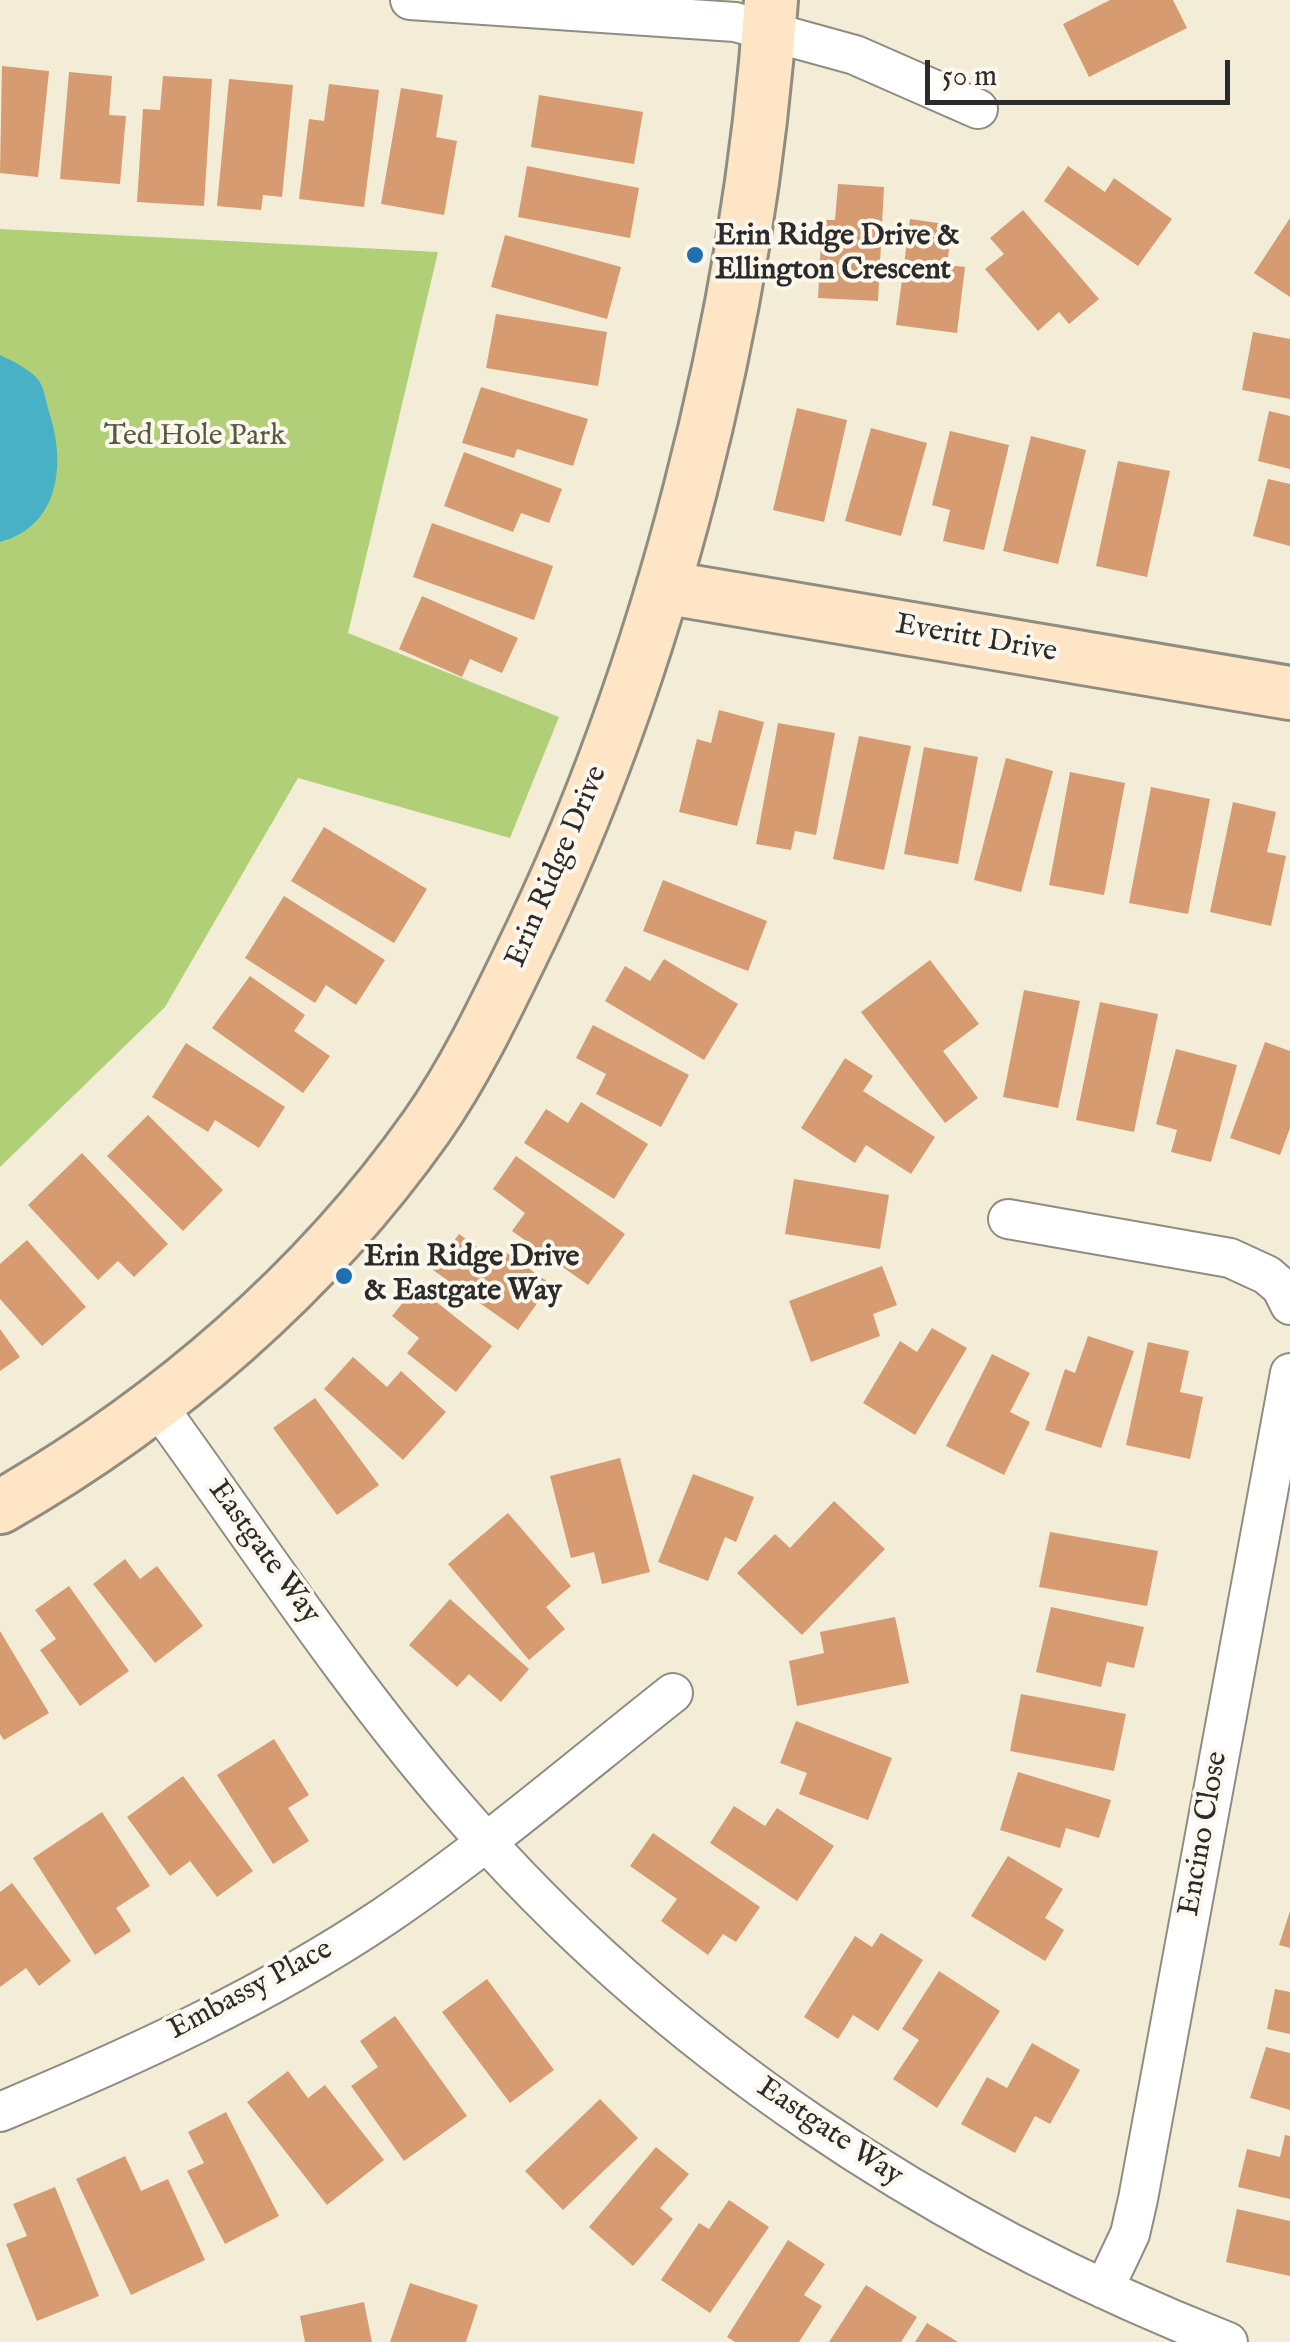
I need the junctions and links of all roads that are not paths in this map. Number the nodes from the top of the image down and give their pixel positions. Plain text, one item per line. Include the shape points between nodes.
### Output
1 (410, 0) edge
2 (770, 15) edge
3 (978, 109) dead end
4 (663, 587) junction
5 (1290, 693) edge
6 (1008, 1219) dead end
7 (1290, 1305) edge
8 (1290, 1374) edge
9 (156, 1404) junction
10 (0, 1507) edge
11 (673, 1694) dead end
12 (485, 1841) junction
13 (0, 2112) edge
14 (1104, 2289) junction
15 (1228, 2342) edge

1 - 2 street via 717,20
2 - 3 street
2 - 4 street, Erin Ridge Drive via 737,267
4 - 5 street, Everitt Drive
4 - 9 street, Erin Ridge Drive via 552,891 490,1019 428,1125 338,1239 230,1344
6 - 7 street via 1230,1258 1267,1275
8 - 14 street, Encino Close via 1138,2199
9 - 10 street, Erin Ridge Drive
9 - 12 street, Eastgate Way via 340,1661
11 - 12 street
12 - 13 street, Embassy Place via 382,1918 309,1962 214,2015
12 - 14 street, Eastgate Way via 608,1964 785,2105 947,2210
14 - 15 street, Eastgate Way

